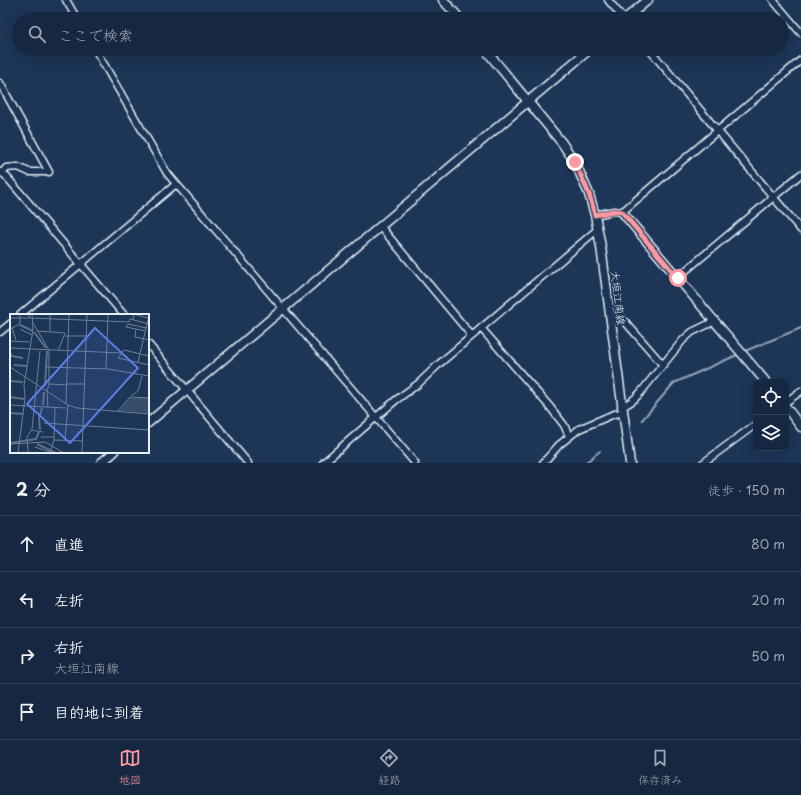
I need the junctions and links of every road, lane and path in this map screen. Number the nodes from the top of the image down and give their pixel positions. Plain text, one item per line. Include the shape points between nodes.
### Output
1 (66, 0) edge
2 (444, 0) edge
3 (608, 0) edge
4 (648, 0) edge
5 (773, 0) edge
6 (73, 12) edge
7 (454, 12) edge
8 (618, 12) edge
9 (633, 12) edge
10 (783, 12) edge
11 (789, 19) edge
12 (801, 33) edge
13 (99, 56) edge
14 (491, 56) edge
15 (582, 56) edge
16 (656, 56) edge
17 (801, 60) edge
18 (0, 83) edge
19 (529, 102) junction
20 (717, 130) junction
21 (1, 172) edge
22 (801, 174) edge
23 (176, 184) junction
24 (773, 197) junction
25 (622, 212) junction
26 (595, 215) junction
27 (380, 226) junction
28 (598, 229) junction
29 (801, 230) edge
30 (81, 264) junction
31 (678, 278) junction
32 (283, 308) junction
33 (21, 314) edge
34 (123, 314) edge
35 (610, 319) junction
36 (714, 321) junction
37 (10, 324) edge
38 (481, 328) junction
39 (0, 332) edge
40 (472, 336) junction
41 (149, 345) edge
42 (663, 365) junction
43 (763, 379) edge
44 (187, 390) junction
45 (801, 391) edge
46 (789, 400) edge
47 (622, 410) junction
48 (789, 411) edge
49 (376, 418) junction
50 (149, 422) edge
51 (753, 426) edge
52 (801, 427) edge
53 (569, 436) junction
54 (113, 453) edge
55 (101, 463) edge
56 (248, 463) edge
57 (323, 463) edge
58 (415, 463) edge
59 (543, 463) edge
60 (630, 463) edge
61 (703, 463) edge

1 - 6 street
2 - 7 street
3 - 8 street
4 - 9 street
5 - 10 street
11 - 12 street
13 - 23 street via 167,173
14 - 19 street, 大垣江南線
15 - 19 street
16 - 20 street
17 - 20 street
18 - 21 street via 49,172 29,172 18,167 6,168
19 - 26 street, 大垣江南線 via 575,162 583,177
19 - 27 street
20 - 24 street
20 - 25 street
21 - 30 street
22 - 24 street
23 - 30 street
23 - 32 street
24 - 29 street
24 - 31 street
25 - 26 street
25 - 31 street
26 - 28 street, 大垣江南線
27 - 32 street
27 - 40 street
28 - 35 street, 大垣江南線
28 - 38 street
30 - 33 street
30 - 34 street
31 - 36 street
32 - 44 street
32 - 49 street
35 - 42 street via 621,317
35 - 47 street, 大垣江南線
36 - 42 street via 692,332
36 - 43 street
37 - 39 street
38 - 40 street
38 - 53 street via 550,407
40 - 49 street
41 - 44 street
42 - 47 street via 634,400
44 - 50 street
44 - 56 street
45 - 46 street
47 - 53 street
47 - 60 street, 大垣江南線
48 - 52 street
49 - 57 street
49 - 58 street
51 - 61 street
53 - 59 street
54 - 55 street

